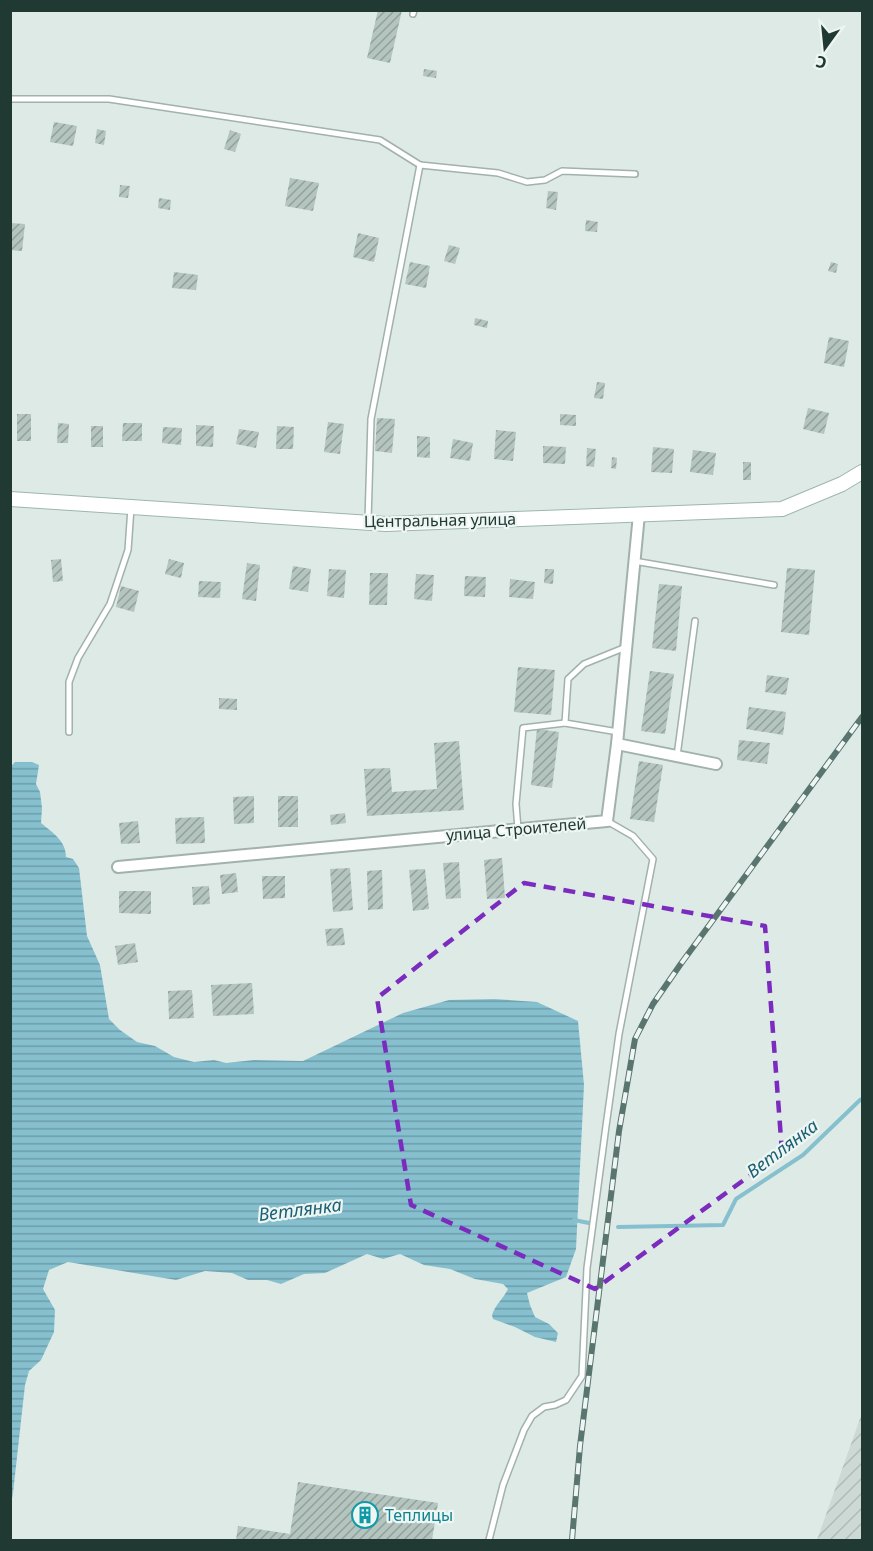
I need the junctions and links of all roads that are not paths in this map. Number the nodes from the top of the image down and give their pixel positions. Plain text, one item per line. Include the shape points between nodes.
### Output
1 (10, 99) edge
2 (420, 165) junction
3 (634, 174) dead end
4 (862, 472) edge
5 (10, 499) edge
6 (132, 507) junction
7 (639, 514) junction
8 (368, 522) junction
9 (634, 561) junction
10 (774, 585) dead end
11 (695, 621) dead end
12 (626, 647) junction
13 (565, 723) junction
14 (69, 732) dead end
15 (618, 732) junction
16 (617, 744) junction
17 (677, 756) junction
18 (716, 764) dead end
19 (607, 821) junction
20 (518, 829) junction
21 (118, 867) dead end
22 (489, 1540) edge

1 - 2 lane via 110,99 380,140
2 - 3 lane via 498,173 527,183 562,171
2 - 8 lane via 371,419
4 - 7 main road, Центральная улица via 782,509
5 - 6 main road, Центральная улица
6 - 8 main road, Центральная улица
6 - 14 lane via 128,550 110,604 78,658 69,682
7 - 8 main road, Центральная улица
7 - 9 street, улица Строителей
9 - 10 lane
9 - 12 street, улица Строителей
11 - 17 lane
12 - 13 lane via 584,664 568,679
12 - 15 street, улица Строителей
13 - 15 lane
13 - 20 lane via 523,728 516,804
15 - 16 street, улица Строителей
16 - 17 street
16 - 19 street, улица Строителей
17 - 18 street
19 - 20 street, улица Строителей
19 - 22 lane via 633,836 653,859 606,1126 587,1268 582,1376 566,1400 538,1411 524,1430 503,1485
20 - 21 street, улица Строителей

